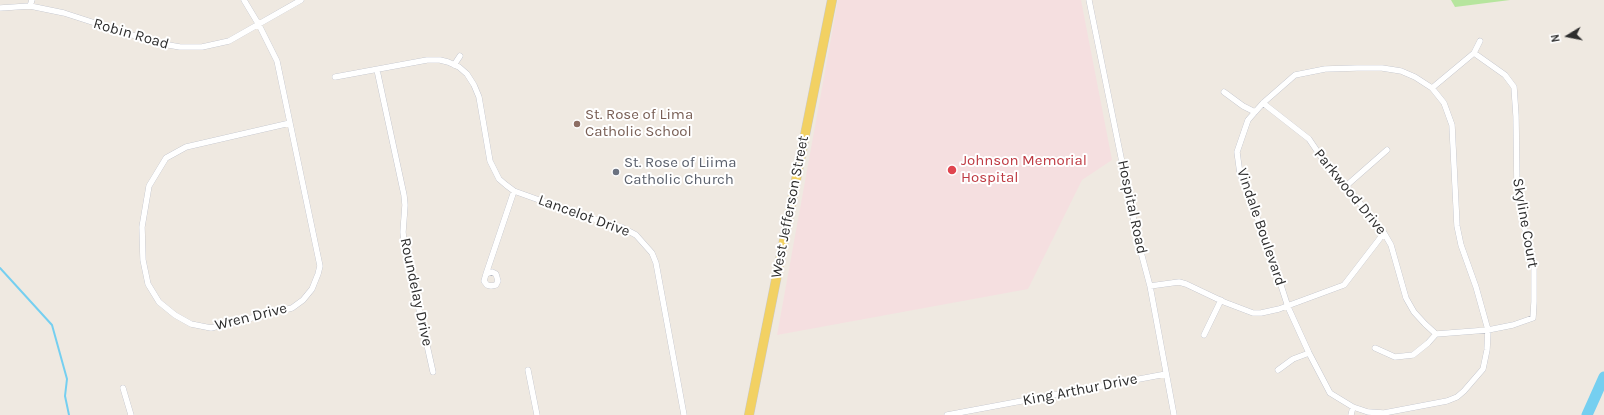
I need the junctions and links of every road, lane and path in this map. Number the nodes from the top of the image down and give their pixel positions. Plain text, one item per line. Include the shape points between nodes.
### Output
1 (244, 0) edge
2 (301, 0) edge
3 (832, 0) edge
4 (1089, 0) edge
5 (31, 3) edge
6 (0, 8) edge
7 (259, 25) junction
8 (1480, 41) dead end
9 (1474, 53) junction
10 (460, 56) dead end
11 (454, 65) junction
12 (377, 70) junction
13 (335, 77) dead end
14 (1432, 88) junction
15 (1224, 92) dead end
16 (1264, 103) junction
17 (1255, 112) junction
18 (290, 123) junction
19 (1387, 150) dead end
20 (1346, 186) junction
21 (514, 192) junction
22 (1384, 233) junction
23 (486, 274) dead end
24 (1150, 286) junction
25 (1221, 300) junction
26 (1288, 307) junction
27 (1488, 330) junction
28 (1436, 334) junction
29 (1204, 335) dead end
30 (1375, 348) dead end
31 (1309, 353) junction
32 (528, 370) dead end
33 (1278, 370) dead end
34 (433, 372) dead end
35 (1166, 374) junction
36 (123, 388) dead end
37 (1353, 408) junction
38 (131, 415) edge
39 (537, 415) edge
40 (684, 415) edge
41 (749, 415) edge
42 (947, 415) edge
43 (1174, 415) edge
44 (1351, 415) edge

1 - 7 street, Wren Drive
2 - 7 street, Robin Road
3 - 41 main road, West Jefferson Street
4 - 24 street, Hospital Road
5 - 6 street, Robin Road
5 - 7 street, Robin Road via 157,43 180,47 229,41
7 - 18 street, Wren Drive via 277,61
8 - 9 street
9 - 14 street
9 - 27 street, Skyline Court via 1505,75 1514,87 1517,189 1534,262 1533,318
10 - 11 street
11 - 12 street, Lancelot Drive via 440,60 427,60
11 - 21 street, Lancelot Drive via 467,74 474,85 479,97 490,161 499,179
12 - 13 street, Lancelot Drive
12 - 34 street, Roundelay Drive via 406,205 404,242
14 - 16 street, Vindale Boulevard via 1401,71 1382,68 1324,69 1295,75
14 - 27 street via 1444,103 1452,125 1457,226
15 - 17 street
16 - 17 street, Vindale Boulevard
16 - 20 street, Parkwood Drive via 1309,139 1334,176
17 - 26 street, Vindale Boulevard via 1248,120 1237,152 1240,174 1269,248
18 - 18 street, Wren Drive via 320,266 312,289 292,308 211,328 191,324 159,302 148,284 143,260 142,227 149,186 166,158 186,147
19 - 20 street
20 - 22 street, Parkwood Drive
21 - 23 street
21 - 40 street, Lancelot Drive via 621,227 636,235 646,245 652,253 658,273
22 - 26 street via 1344,285
22 - 28 street, Parkwood Drive via 1391,245 1406,298 1414,312
24 - 25 street via 1179,282
24 - 35 street, Hospital Road
25 - 26 street via 1261,313
25 - 29 street
26 - 31 street, Vindale Boulevard
27 - 28 street
27 - 37 street via 1483,369 1457,397 1384,413
28 - 30 street via 1414,355 1394,357
31 - 33 street via 1292,359
31 - 37 street, Vindale Boulevard via 1330,393
32 - 39 street
35 - 42 street, King Arthur Drive
35 - 43 street, Hospital Road
36 - 38 street
37 - 44 street

